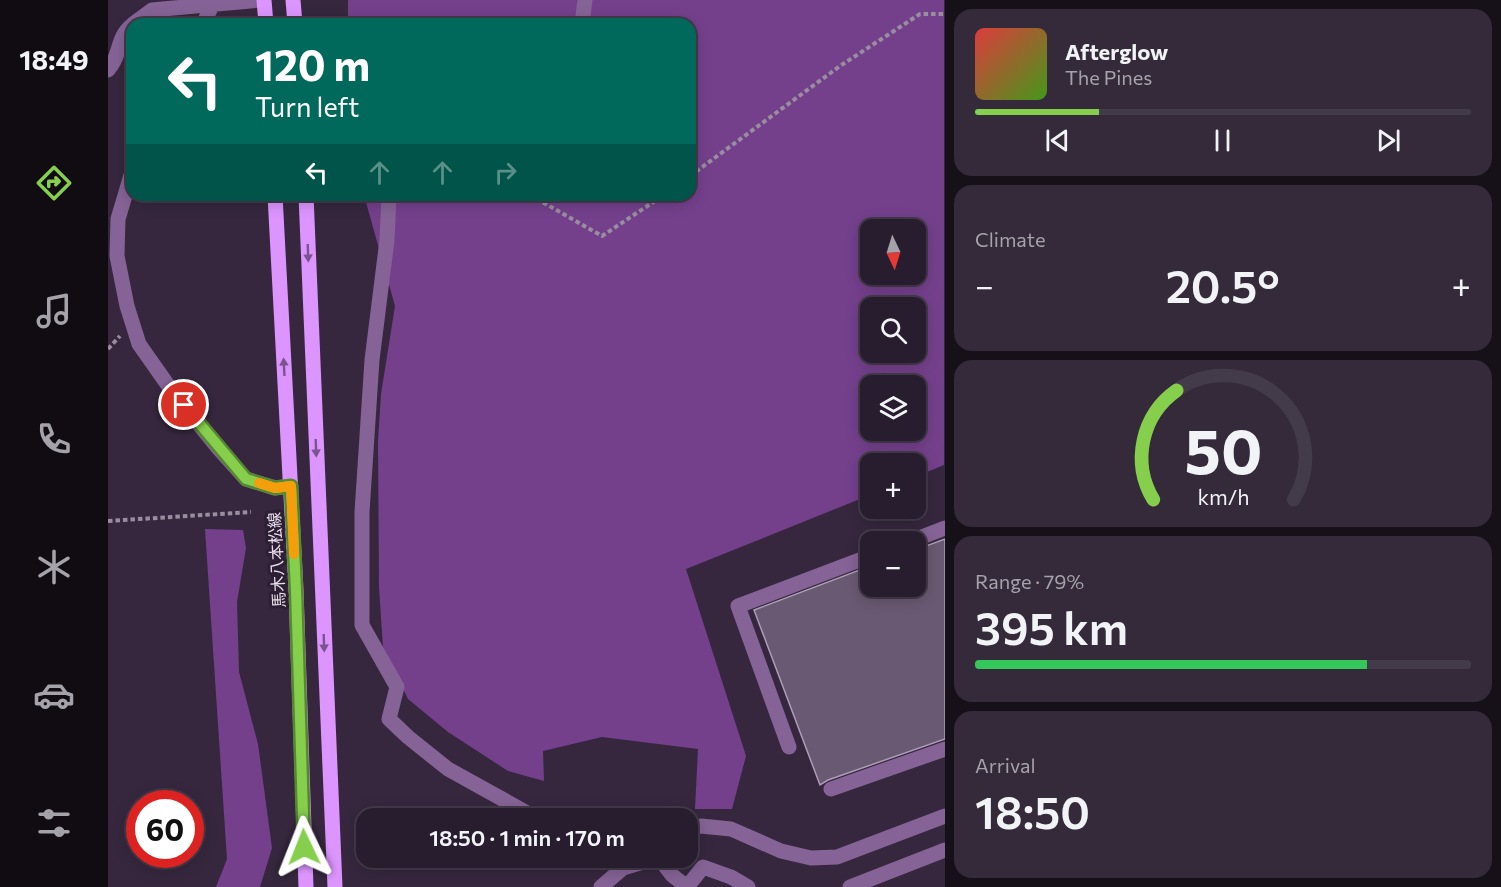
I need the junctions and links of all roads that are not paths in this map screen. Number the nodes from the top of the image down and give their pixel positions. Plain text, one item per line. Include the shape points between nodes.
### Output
1 (262, 0) edge
2 (293, 0) edge
3 (585, 0) edge
4 (213, 4) junction
5 (142, 18) edge
6 (206, 18) edge
7 (265, 18) edge
8 (294, 18) edge
9 (583, 18) edge
10 (126, 30) edge
11 (108, 70) edge
12 (126, 192) edge
13 (275, 201) edge
14 (306, 201) edge
15 (389, 201) edge
16 (291, 486) junction
17 (945, 528) edge
18 (926, 535) edge
19 (860, 560) edge
20 (789, 747) dead end
21 (945, 749) edge
22 (831, 789) dead end
23 (518, 808) edge
24 (945, 816) edge
25 (698, 827) edge
26 (945, 850) edge
27 (623, 868) edge
28 (667, 868) edge
29 (306, 887) edge
30 (335, 887) edge
31 (601, 887) edge
32 (687, 887) edge
33 (748, 887) edge
34 (850, 887) edge

1 - 4 street
1 - 7 main road
2 - 8 main road
3 - 9 street
4 - 5 street via 152,10
4 - 6 street
10 - 11 street
12 - 16 street via 118,219 117,256 139,344 172,391 246,479 275,488
16 -> 13 main road, 馬木八本松線
14 -> 30 main road
15 - 23 street via 372,360 362,512 362,625 397,687 388,718 448,769
16 - 29 main road, 馬木八本松線
17 - 18 street
19 - 20 street via 738,606
21 - 22 street
24 - 25 street via 837,857 811,858 781,851 731,829
26 - 34 street
27 - 31 street
28 - 32 street
32 - 33 street via 703,867

